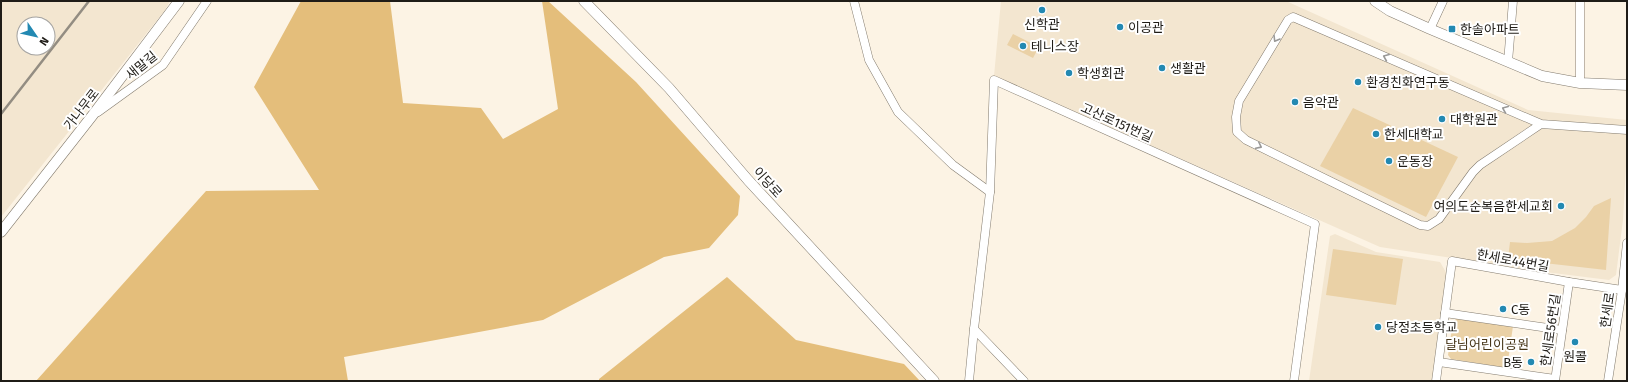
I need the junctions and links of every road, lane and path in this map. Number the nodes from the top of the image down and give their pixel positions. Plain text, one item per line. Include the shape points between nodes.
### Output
1 (179, 1) edge
2 (208, 1) edge
3 (584, 1) edge
4 (854, 1) edge
5 (1375, 1) edge
6 (1443, 1) edge
7 (1513, 1) edge
8 (1580, 1) edge
9 (1430, 29) junction
10 (1508, 62) junction
11 (1580, 83) junction
12 (1627, 85) edge
13 (92, 116) junction
14 (1541, 124) junction
15 (1627, 130) edge
16 (990, 192) junction
17 (1, 232) edge
18 (1627, 243) edge
19 (1569, 282) junction
20 (1622, 290) junction
21 (1445, 313) junction
22 (974, 329) junction
23 (1562, 330) junction
24 (1439, 362) junction
25 (1555, 380) edge
26 (934, 381) edge
27 (969, 381) edge
28 (1024, 381) edge
29 (1294, 381) edge
30 (1436, 381) edge
31 (1608, 381) edge

1 - 13 street, 가나무로
2 - 13 street, 새말길 via 163,65
3 - 26 street, 이당로 via 669,88 748,180
4 - 16 street via 869,60 898,112 953,166
5 - 9 street via 1390,11
6 - 9 street
7 - 10 street
8 - 11 street
9 - 10 street
10 - 11 street via 1542,76
11 - 12 street
13 - 17 street, 가나무로
14 -> 14 street via 1293,17 1288,20 1239,101 1236,117 1237,132 1246,140 1420,225 1428,226 1439,219 1476,169
14 - 15 street
16 - 22 street, 고산로151번길
16 - 29 street, 고산로151번길 via 994,80 1314,224
18 - 20 street, 한세로
19 - 20 street, 한세로44번길
19 - 21 street, 한세로44번길 via 1452,261
19 - 23 street, 한세로56번길
20 - 31 street, 한세로
21 - 23 street
21 - 24 street, 한세로44번길
22 - 27 street, 고산로151번길
22 - 28 street
23 - 25 street, 한세로56번길
24 - 25 street
24 - 30 street, 한세로44번길

